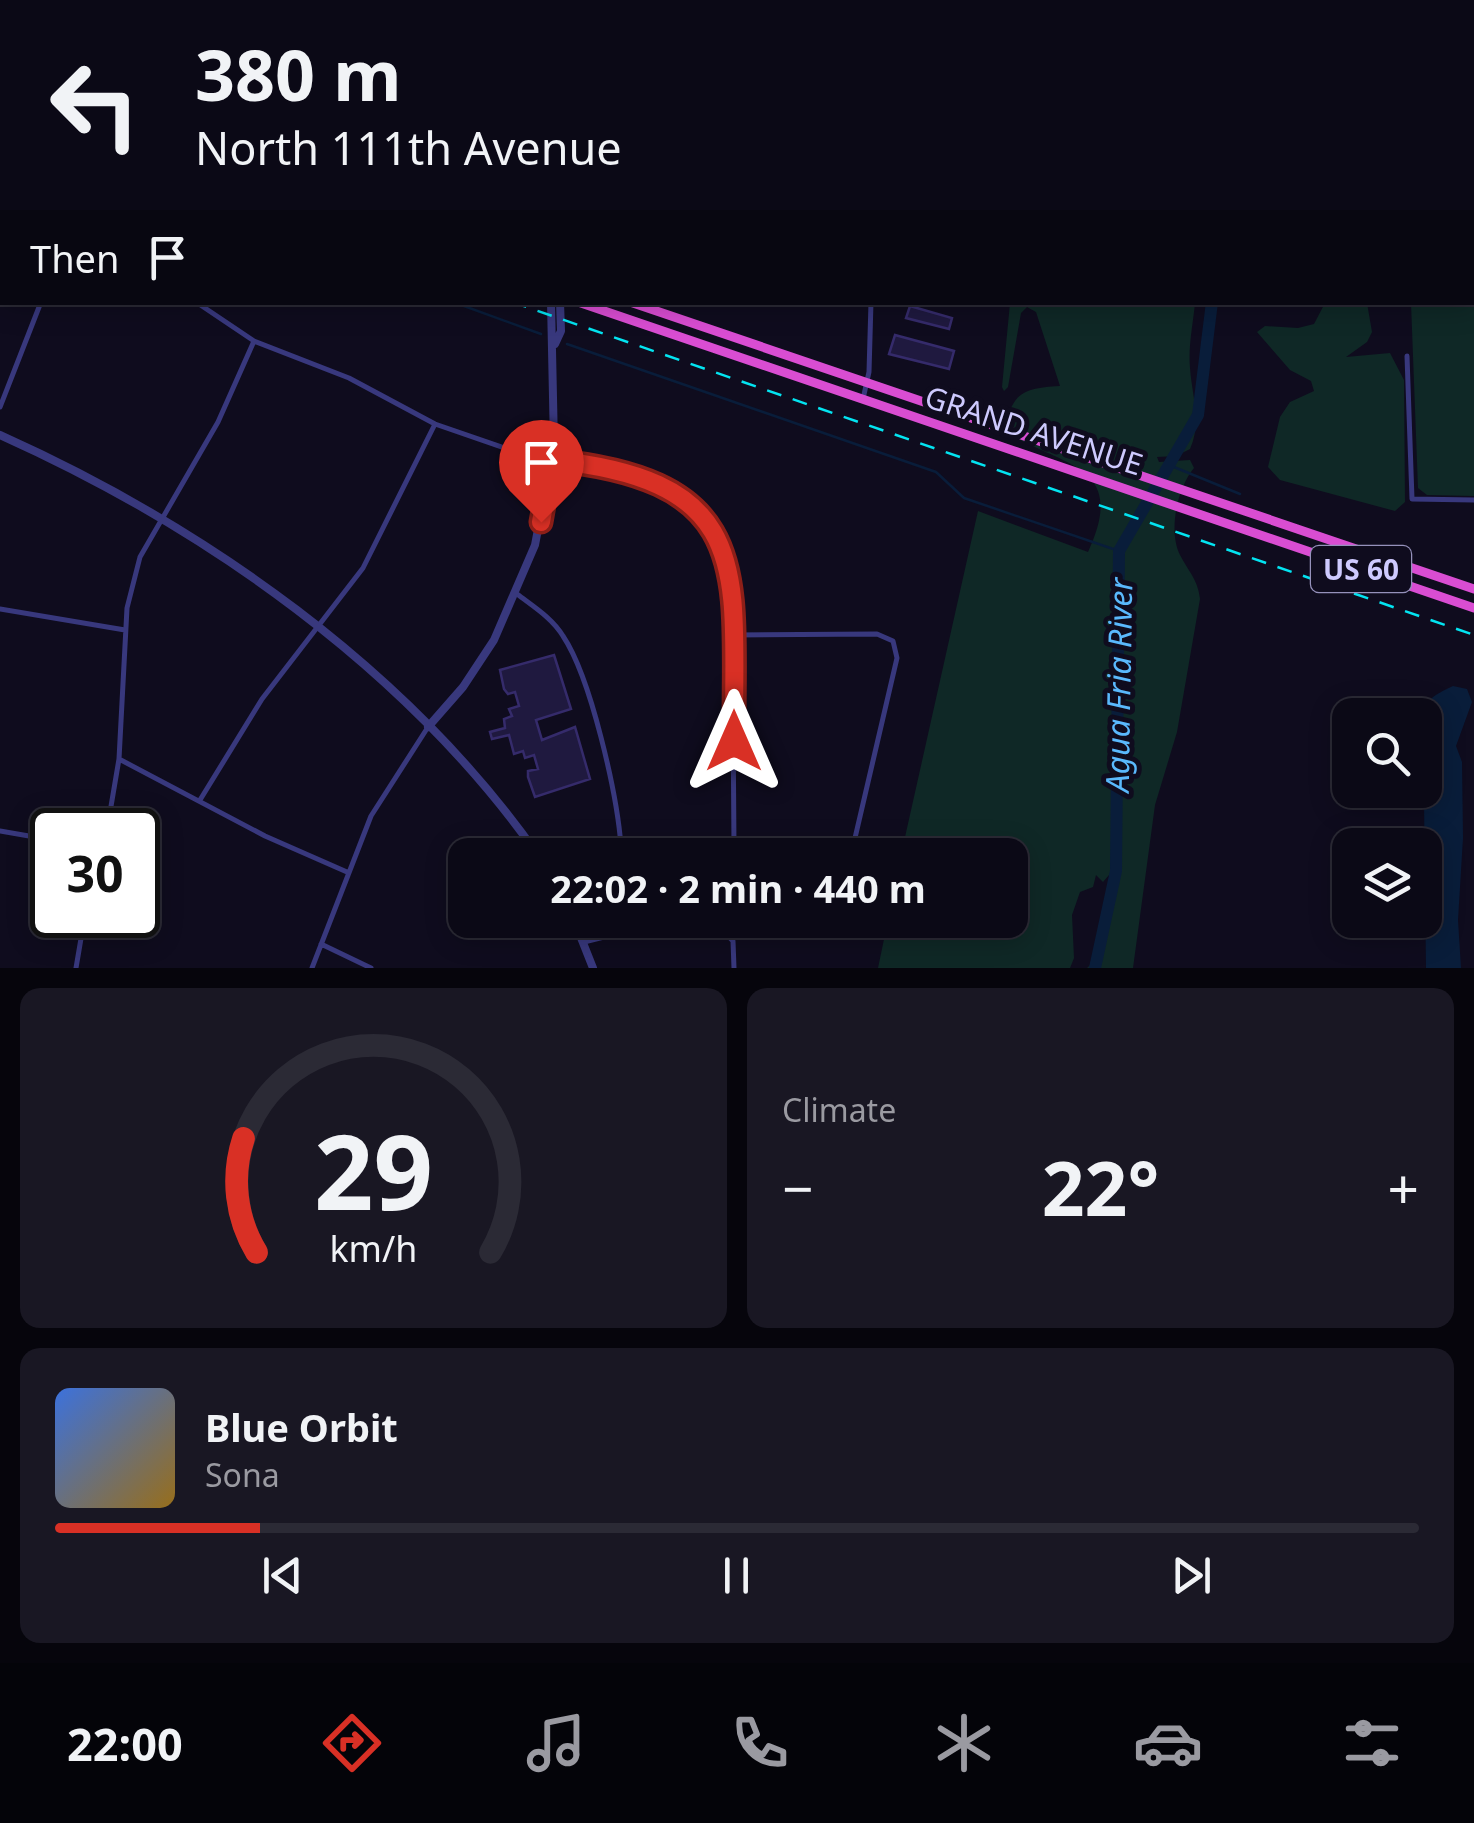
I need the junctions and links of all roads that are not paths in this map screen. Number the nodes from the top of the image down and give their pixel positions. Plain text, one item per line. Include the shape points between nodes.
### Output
1 (40, 305) edge
2 (200, 305) edge
3 (552, 305) edge
4 (560, 305) edge
5 (587, 305) edge
6 (871, 305) edge
7 (658, 308) edge
8 (254, 341) junction
9 (555, 344) junction
10 (1407, 356) dead end
11 (868, 384) junction
12 (862, 400) junction
13 (0, 407) edge
14 (435, 424) junction
15 (0, 435) edge
16 (552, 460) junction
17 (1474, 500) edge
18 (160, 517) junction
19 (1474, 589) edge
20 (517, 594) junction
21 (1474, 608) edge
22 (0, 609) edge
23 (316, 628) junction
24 (125, 630) junction
25 (733, 635) junction
26 (428, 727) junction
27 (119, 759) junction
28 (200, 800) junction
29 (111, 808) edge
30 (0, 831) edge
31 (30, 836) edge
32 (524, 838) edge
33 (620, 838) edge
34 (734, 838) edge
35 (854, 838) edge
36 (347, 872) junction
37 (81, 938) edge
38 (582, 938) edge
39 (584, 942) junction
40 (321, 944) junction
41 (76, 968) edge
42 (312, 968) edge
43 (371, 968) edge
44 (593, 968) edge
45 (734, 968) edge

1 - 13 street
2 - 8 street
3 - 9 street
4 - 9 street
5 - 12 highway, GRAND AVENUE / US 60
6 - 11 street
7 - 11 highway, GRAND AVENUE / US 60
8 - 14 street via 349,378
8 - 18 street via 218,422
9 - 16 street
10 - 17 street via 1412,499
11 - 12 street
11 - 19 highway, GRAND AVENUE / US 60
12 - 21 highway, GRAND AVENUE / US 60
14 - 16 street
14 - 23 street via 363,568
15 - 18 street
16 - 20 street via 538,537
16 - 25 street via 637,474 692,506 727,564
18 - 23 street
18 - 24 street via 140,557
20 - 26 street via 465,684
20 - 33 street via 552,621 576,657
22 - 24 street
23 - 26 street
23 - 28 street via 262,698
24 - 27 street
25 - 34 street
25 - 35 street via 877,634 893,642 897,658
26 - 32 street
26 - 36 street via 380,799
27 - 28 street
27 - 29 street
28 - 36 street
30 - 31 street
36 - 40 street
37 - 41 street
38 - 39 street
39 - 44 street
39 - 45 street via 632,930 714,928 728,932
40 - 42 street
40 - 43 street

